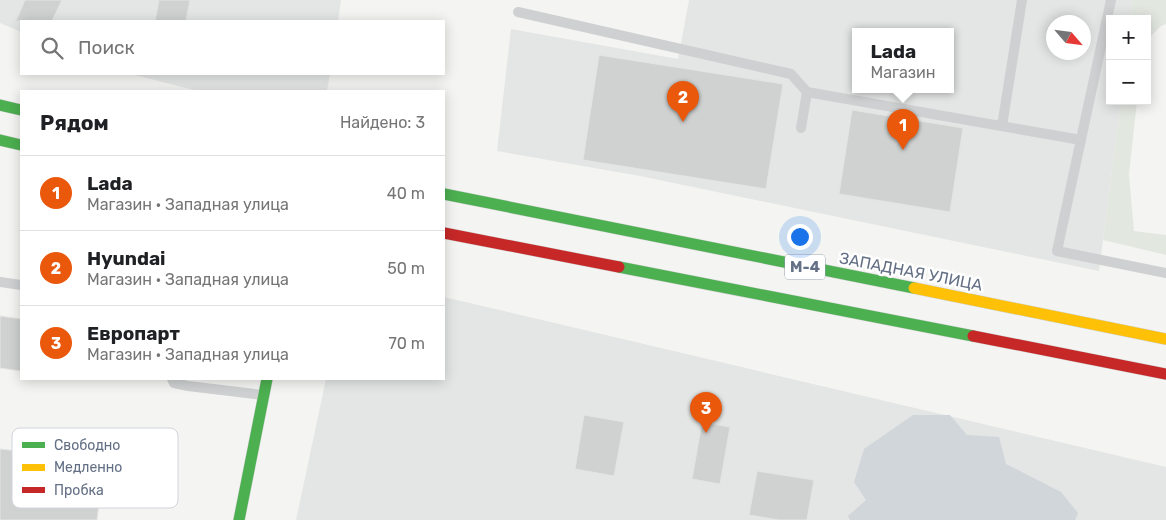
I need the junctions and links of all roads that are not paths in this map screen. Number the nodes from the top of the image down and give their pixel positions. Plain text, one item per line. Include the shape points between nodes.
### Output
1 (1022, 0) edge
2 (1111, 0) edge
3 (518, 12) dead end
4 (807, 92) junction
5 (0, 105) edge
6 (20, 110) edge
7 (1002, 126) junction
8 (801, 128) dead end
9 (0, 140) edge
10 (1081, 140) junction
11 (20, 145) edge
12 (445, 194) edge
13 (445, 233) edge
14 (1166, 274) edge
15 (0, 282) edge
16 (20, 285) edge
17 (1166, 339) edge
18 (1166, 374) edge
19 (172, 380) edge
20 (267, 380) edge
21 (264, 396) junction
22 (239, 520) edge

1 - 7 lane
2 - 10 lane
3 - 4 lane via 791,74
4 - 7 lane
4 - 8 lane
5 - 6 main road
7 - 10 lane
9 - 11 main road
10 - 14 lane via 1057,251
12 - 17 main road, ЗАПАДНАЯ УЛИЦА / М-4
13 - 18 main road, М-4
15 - 16 lane
19 - 21 lane via 188,386
20 - 21 main road
21 - 22 main road

